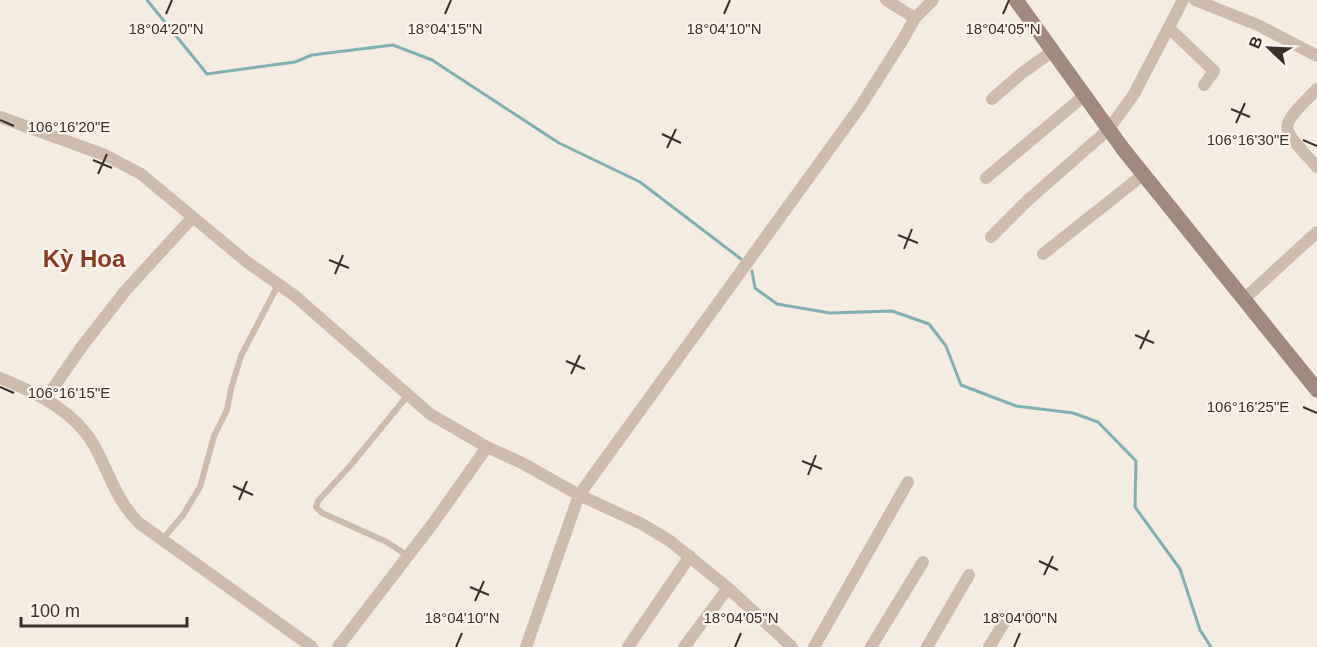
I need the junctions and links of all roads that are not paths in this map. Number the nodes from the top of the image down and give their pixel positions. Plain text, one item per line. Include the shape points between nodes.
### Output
1 (886, 0) edge
2 (933, 0) edge
3 (1016, 0) edge
4 (1183, 0) edge
5 (1196, 0) edge
6 (915, 18) junction
7 (1168, 28) junction
8 (1053, 51) junction
9 (1317, 56) edge
10 (1203, 85) dead end
11 (1317, 89) edge
12 (1085, 95) junction
13 (992, 99) dead end
14 (0, 117) edge
15 (1109, 129) junction
16 (1317, 167) edge
17 (1144, 174) junction
18 (986, 178) dead end
19 (192, 218) junction
20 (1317, 232) edge
21 (991, 237) dead end
22 (1043, 255) dead end
23 (279, 284) junction
24 (1244, 299) junction
25 (0, 378) edge
26 (1317, 390) edge
27 (409, 394) junction
28 (46, 398) junction
29 (487, 447) junction
30 (908, 482) dead end
31 (579, 495) junction
32 (161, 541) junction
33 (408, 556) junction
34 (690, 556) junction
35 (923, 562) dead end
36 (969, 575) dead end
37 (728, 588) junction
38 (1004, 623) dead end
39 (312, 647) edge
40 (338, 647) edge
41 (526, 647) edge
42 (628, 647) edge
43 (684, 647) edge
44 (792, 647) edge
45 (814, 647) edge
46 (871, 647) edge
47 (927, 647) edge
48 (989, 647) edge

1 - 6 street
2 - 6 street
3 - 8 main road
4 - 7 street
5 - 9 street via 1258,25
6 - 31 street via 860,107
7 - 10 street via 1214,71
7 - 15 street via 1134,94
8 - 12 main road
8 - 13 street
11 - 16 street via 1288,120 1287,129
12 - 15 main road
12 - 18 street
14 - 19 street via 125,164 156,185
15 - 17 main road
15 - 21 street
17 - 22 street
17 - 24 main road
19 - 23 street
19 - 28 street via 126,290
20 - 24 street
23 - 27 street
23 - 32 lane via 242,356 200,487
24 - 26 main road
25 - 28 street
27 - 29 street via 439,420
27 - 33 lane via 316,507
28 - 32 street via 84,430 125,508
29 - 31 street
29 - 33 street
30 - 45 street
31 - 34 street via 642,524
31 - 41 street
32 - 39 street
33 - 40 street
34 - 37 street
34 - 42 street
35 - 46 street
36 - 47 street
37 - 43 street
37 - 44 street
38 - 48 street

